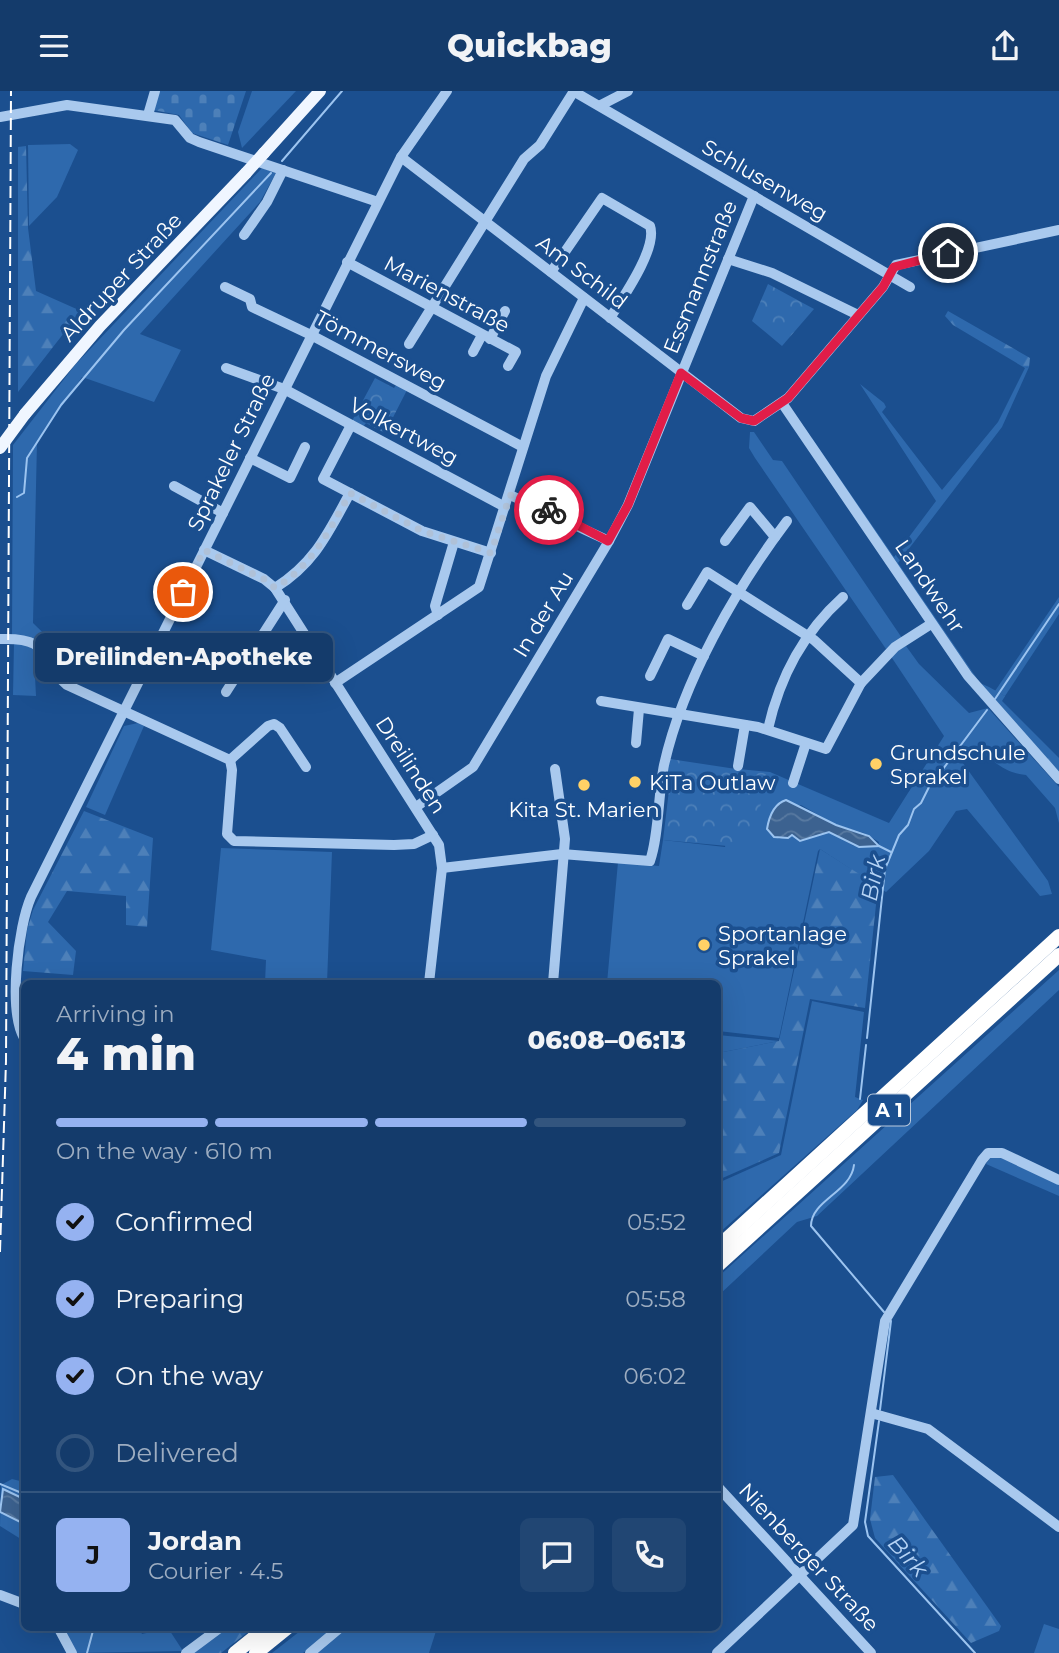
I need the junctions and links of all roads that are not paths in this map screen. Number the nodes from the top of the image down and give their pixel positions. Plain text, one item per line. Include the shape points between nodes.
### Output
1 (155, 91) edge
2 (320, 91) edge
3 (447, 91) edge
4 (574, 91) edge
5 (628, 91) edge
6 (601, 106) junction
7 (148, 115) junction
8 (0, 117) edge
9 (401, 157) junction
10 (283, 170) junction
11 (754, 196) junction
12 (378, 202) junction
13 (484, 222) junction
14 (1059, 230) edge
15 (244, 235) dead end
16 (728, 259) junction
17 (347, 262) junction
18 (551, 272) junction
19 (890, 274) junction
20 (225, 286) dead end
21 (910, 287) dead end
22 (584, 298) junction
23 (429, 308) junction
24 (505, 311) dead end
25 (858, 315) junction
26 (610, 318) junction
27 (311, 335) junction
28 (486, 337) junction
29 (408, 344) dead end
30 (473, 352) dead end
31 (508, 366) dead end
32 (226, 367) dead end
33 (681, 373) junction
34 (284, 389) junction
35 (782, 403) junction
36 (351, 425) junction
37 (305, 447) dead end
38 (523, 447) junction
39 (0, 448) edge
40 (250, 458) junction
41 (174, 487) dead end
42 (350, 493) junction
43 (510, 495) junction
44 (505, 507) junction
45 (223, 513) junction
46 (787, 521) dead end
47 (775, 537) junction
48 (608, 541) junction
49 (725, 541) dead end
50 (454, 542) junction
51 (204, 550) junction
52 (491, 553) junction
53 (275, 588) junction
54 (741, 593) junction
55 (843, 597) dead end
56 (285, 600) junction
57 (687, 605) dead end
58 (438, 615) junction
59 (931, 624) junction
60 (807, 635) junction
61 (0, 639) edge
62 (704, 656) junction
63 (650, 676) dead end
64 (335, 683) junction
65 (861, 683) junction
66 (226, 692) dead end
67 (601, 701) dead end
68 (639, 709) junction
69 (123, 711) junction
70 (679, 715) junction
71 (746, 725) junction
72 (768, 729) junction
73 (636, 743) dead end
74 (806, 743) junction
75 (230, 760) junction
76 (738, 766) dead end
77 (306, 767) dead end
78 (555, 769) dead end
79 (1059, 779) edge
80 (793, 783) dead end
81 (416, 807) junction
82 (433, 835) junction
83 (562, 854) junction
84 (442, 868) junction
85 (1059, 936) edge
86 (1059, 955) edge
87 (429, 980) edge
88 (553, 980) edge
89 (21, 1029) edge
90 (1059, 1180) edge
91 (721, 1244) edge
92 (721, 1262) edge
93 (873, 1414) junction
94 (721, 1490) edge
95 (1059, 1527) edge
96 (800, 1577) junction
97 (0, 1595) edge
98 (21, 1603) edge
99 (60, 1631) edge
100 (216, 1631) edge
101 (262, 1631) edge
102 (283, 1631) edge
103 (336, 1631) edge
104 (72, 1653) edge
105 (186, 1653) edge
106 (235, 1653) edge
107 (256, 1653) edge
108 (310, 1653) edge
109 (717, 1653) edge
110 (871, 1653) edge

1 - 7 street
2 - 39 main road, Aldruper Straße, bridge via 100,326
3 - 9 street, Sprakeler Straße
4 - 6 street, Schlusenweg
4 - 13 street
5 - 6 street
6 - 11 street, Schlusenweg
7 - 8 street via 67,105
7 - 10 street via 175,120 199,142
9 - 12 street, Sprakeler Straße
9 - 13 street, Am Schild
10 - 12 street
10 - 15 street
11 - 16 street, Essmannstraße
11 - 19 street, Schlusenweg
12 - 17 street, Sprakeler Straße
13 - 18 street, Am Schild
13 - 23 street
14 - 19 street via 900,263
16 - 25 street via 772,273
16 - 33 street, Essmannstraße
17 - 23 street, Marienstraße
17 - 27 street, Sprakeler Straße
18 - 22 street, Am Schild
18 - 26 street via 602,198 650,226 652,236 639,271
19 - 21 street, Schlusenweg
19 - 25 street
20 - 27 street, Tömmersweg via 250,299 252,307
22 - 26 street, Am Schild
22 - 38 street via 555,352
23 - 28 street, Marienstraße
23 - 29 street
24 - 28 street
25 - 35 street
26 - 33 street, Am Schild
27 - 34 street, Sprakeler Straße
27 - 38 street, Tömmersweg
28 - 30 street
28 - 31 street, Marienstraße via 516,352
32 - 34 street, Volkertweg
33 - 35 street, Am Schild via 741,418 754,421
33 - 48 street, In der Au via 628,505
34 - 36 street, Volkertweg
34 - 40 street, Sprakeler Straße
35 - 59 street, Landwehr
36 - 42 street via 323,479
36 - 44 street, Volkertweg
37 - 40 street via 290,478
38 - 43 street
40 - 45 street, Sprakeler Straße
41 - 45 street
42 - 50 street via 422,531
42 - 53 street via 303,569
43 - 44 street
43 - 48 street
44 - 52 street
45 - 51 street, Sprakeler Straße
46 - 47 street
47 - 49 street via 750,507
47 - 54 street
48 - 81 street, In der Au via 473,767
50 - 52 street
50 - 58 street via 435,606
51 - 53 street, Dreilinden
51 - 69 street, Sprakeler Straße
52 - 58 street via 475,592
53 - 56 street, Dreilinden
54 - 57 street via 708,572
54 - 60 street
54 - 62 street
55 - 60 street
56 - 64 street, Dreilinden
56 - 66 street
58 - 64 street
59 - 65 street via 895,647
59 - 79 street, Landwehr via 975,685
60 - 65 street
60 - 72 street via 779,688
61 - 69 street via 35,644 66,685
62 - 63 street via 668,639
62 - 70 street
64 - 81 street, Dreilinden
65 - 74 street via 828,748
67 - 68 street
68 - 70 street
68 - 73 street
69 - 75 street
69 - 89 street, Sprakeler Straße via 26,908 19,940
70 - 71 street
70 - 83 street via 664,765 651,859
71 - 72 street
71 - 76 street
72 - 74 street
74 - 80 street
75 - 77 street via 274,724
75 - 82 street via 227,834 234,841 394,845 414,844
78 - 83 street via 564,825
81 - 82 street, Dreilinden
82 - 84 street, Dreilinden via 442,853
83 - 84 street
83 - 88 street
84 - 87 street, Dreilinden
85 - 91 highway, A 1
86 - 92 highway, A 1
90 - 93 street via 1002,1153 988,1153 982,1160 885,1321
93 - 95 street via 928,1429
93 - 96 street via 853,1525
94 - 96 street, Nienberger Straße
96 - 109 street
96 - 110 street, Nienberger Straße
97 - 98 street
99 - 104 street
100 - 105 street
101 - 106 highway
102 - 107 highway
103 - 108 street

